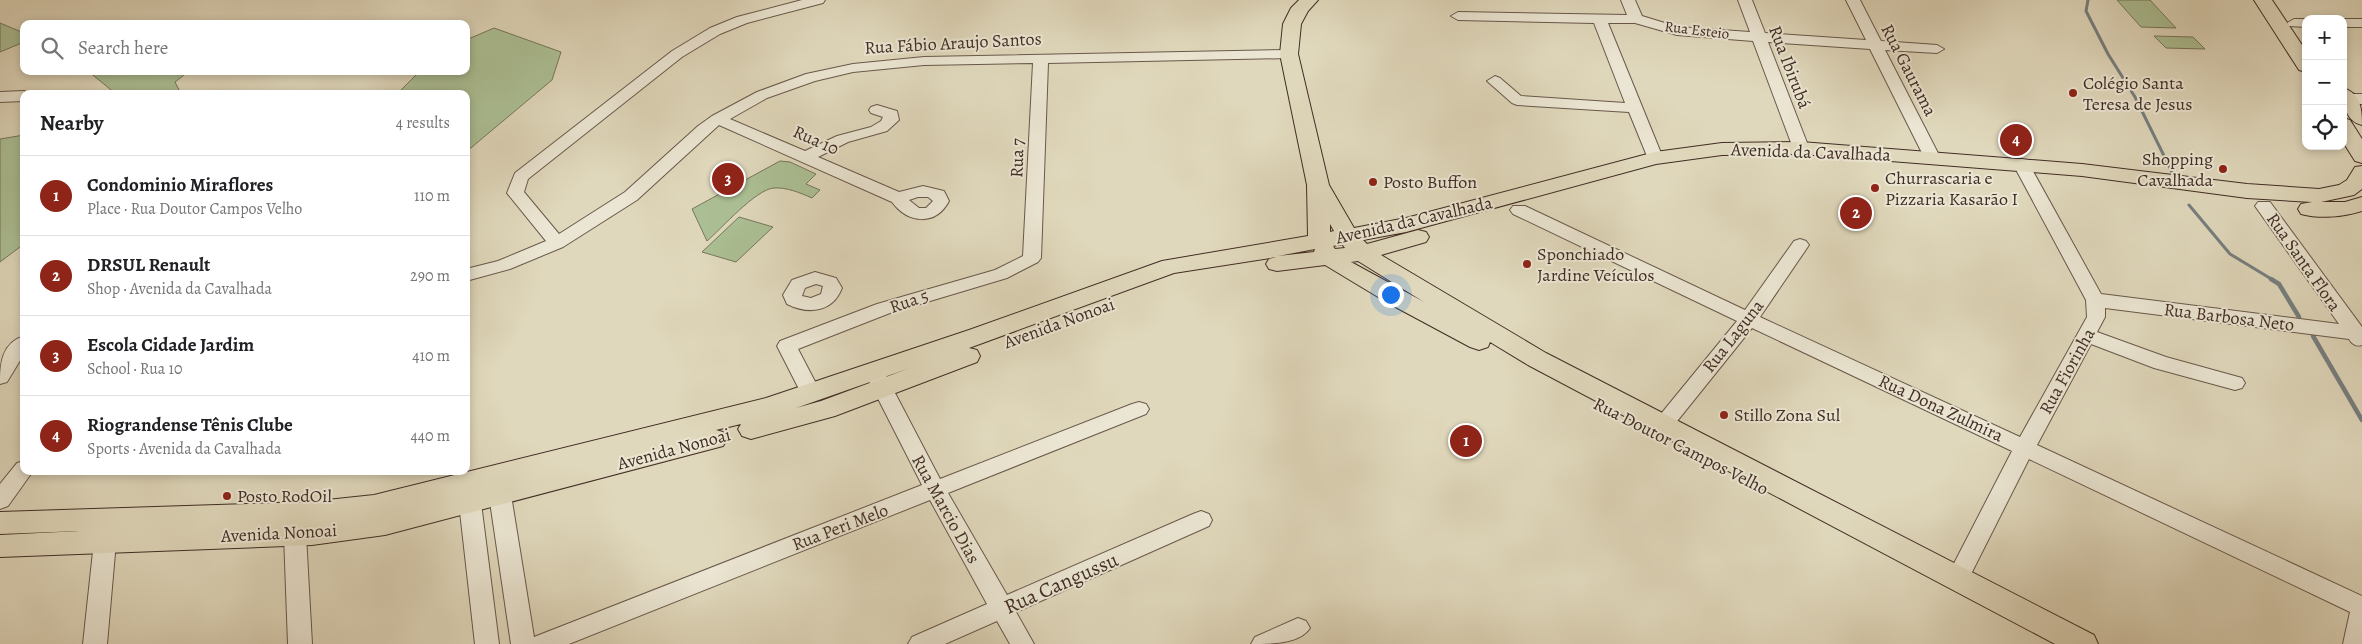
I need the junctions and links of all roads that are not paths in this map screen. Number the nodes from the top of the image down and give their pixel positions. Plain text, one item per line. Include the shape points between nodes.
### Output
1 (818, 0) edge
2 (1309, 0) edge
3 (1628, 0) edge
4 (1745, 0) edge
5 (1853, 0) edge
6 (2263, 0) edge
7 (2279, 0) edge
8 (1458, 16) dead end
9 (1600, 18) junction
10 (1636, 19) junction
11 (2300, 23) edge
12 (2347, 23) edge
13 (2362, 23) edge
14 (1758, 37) junction
15 (1876, 45) junction
16 (1937, 49) dead end
17 (1289, 54) junction
18 (1041, 59) junction
19 (2302, 60) edge
20 (1495, 81) dead end
21 (20, 96) edge
22 (0, 97) edge
23 (2351, 97) edge
24 (1634, 108) junction
25 (876, 110) dead end
26 (718, 119) junction
27 (2362, 119) edge
28 (2347, 130) edge
29 (1801, 148) junction
30 (2361, 153) edge
31 (805, 157) junction
32 (1932, 157) junction
33 (1655, 158) junction
34 (2024, 171) junction
35 (2362, 172) edge
36 (1318, 185) junction
37 (2319, 196) junction
38 (898, 198) dead end
39 (2264, 206) junction
40 (2357, 207) edge
41 (1520, 210) junction
42 (1333, 213) junction
43 (1406, 226) junction
44 (557, 243) junction
45 (1355, 245) junction
46 (1800, 245) dead end
47 (1324, 249) junction
48 (1032, 258) joint
49 (470, 273) edge
50 (1413, 296) junction
51 (2095, 300) junction
52 (817, 304) dead end
53 (1748, 320) junction
54 (828, 329) junction
55 (2087, 335) junction
56 (2359, 336) edge
57 (20, 347) edge
58 (0, 378) edge
59 (878, 380) junction
60 (2235, 383) dead end
61 (811, 393) junction
62 (1139, 409) dead end
63 (1663, 425) junction
64 (2025, 447) junction
65 (558, 462) junction
66 (20, 474) edge
67 (935, 490) junction
68 (500, 495) junction
69 (0, 500) edge
70 (470, 503) junction
71 (1201, 520) dead end
72 (0, 523) edge
73 (295, 535) junction
74 (105, 542) junction
75 (0, 546) edge
76 (1958, 577) junction
77 (2362, 607) edge
78 (1002, 610) junction
79 (2362, 612) edge
80 (1298, 628) dead end
81 (95, 644) edge
82 (300, 644) edge
83 (487, 644) edge
84 (523, 644) edge
85 (542, 644) edge
86 (920, 644) edge
87 (1022, 644) edge
88 (1263, 644) edge
89 (2051, 644) edge
90 (2083, 644) edge
91 (2355, 644) edge

1 - 44 street via 742,20 715,31 677,54 521,177 515,193
2 - 17 main road via 1300,8 1292,24
3 - 10 street
4 - 14 street, Rua Ibirubá
5 - 15 street, Rua Gaurama
6 - 11 main road via 2283,19
6 - 19 main road
7 - 11 main road
8 - 9 street, Rua Esteio
9 - 10 street, Rua Esteio
9 - 24 street
10 - 14 street, Rua Esteio via 1677,31
12 - 13 street
14 - 15 street, Rua Esteio
14 - 29 street, Rua Ibirubá
15 - 16 street, Rua Esteio
15 - 32 street, Rua Gaurama
17 - 18 street, Rua Fábio Araujo Santos
17 - 36 main road
18 - 26 street, Rua Fábio Araujo Santos via 924,61 853,68 762,95
18 - 48 street, Rua 7
20 - 24 street via 1517,100
21 - 22 street
23 - 27 main road
24 - 33 street
25 - 31 street via 891,114 888,124 879,130 848,137
26 - 31 street, Rua 10
26 - 44 street, Rua Fábio Araujo Santos via 631,196
28 - 30 main road
29 - 32 main road, Avenida da Cavalhada
29 - 33 main road, Avenida da Cavalhada via 1722,149
31 - 38 street, Rua 10
32 - 34 main road, Avenida da Cavalhada
33 - 43 main road, Avenida da Cavalhada
34 - 37 main road, Avenida da Cavalhada via 2147,177 2274,194
34 - 39 main road, Avenida da Cavalhada
34 - 41 main road, Avenida da Cavalhada via 1806,160 1730,161 1660,171
34 - 51 street
35 - 37 main road, Avenida da Cavalhada via 2355,184 2346,190
36 - 42 main road
36 - 47 main road
37 - 39 main road via 2269,199 2263,202
39 - 40 main road, Avenida da Cavalhada via 2314,210
39 - 56 street, Rua Santa Flora
41 - 45 main road, Avenida da Cavalhada
41 - 53 street, Rua Dona Zulmira
42 - 43 main road via 1362,224
42 - 45 main road
43 - 45 main road, Avenida da Cavalhada
44 - 49 street, Rua Fábio Araujo Santos via 504,265
45 - 47 main road, Avenida da Cavalhada
45 - 50 main road, Rua Doutor Campos Velho
46 - 53 street, Rua Laguna
47 - 50 main road, Rua Doutor Campos Velho
47 - 59 main road, Avenida Nonoai via 1180,279
48 - 54 street, Rua 5 via 989,278
50 - 63 main road, Rua Doutor Campos Velho
50 - 89 main road, Rua Doutor Campos Velho
51 - 55 street, Rua Fiorinha via 2096,317
51 - 56 street, Rua Barbosa Neto
52 - 54 street
53 - 63 street, Rua Laguna
53 - 64 street, Rua Dona Zulmira
54 - 61 street, Rua 5 via 786,346
55 - 60 street via 2161,362
55 - 64 street, Rua Fiorinha
57 - 58 street
59 - 61 main road, Avenida Nonoai
59 - 67 street, Rua Marcio Dias
59 - 68 main road, Avenida Nonoai via 826,409
61 - 65 main road, Avenida Nonoai
62 - 67 street, Rua Peri Melo
63 - 76 main road, Rua Doutor Campos Velho
64 - 76 street, Rua Fiorinha
64 - 77 street, Rua Dona Zulmira
65 - 70 main road via 548,472 477,494
65 - 72 main road, Avenida Nonoai via 374,506 308,513
66 - 69 street
67 - 78 street, Rua Marcio Dias
67 - 85 street, Rua Peri Melo
68 - 70 main road, Avenida Nonoai
68 - 84 street
70 - 73 main road, Avenida Nonoai via 385,524
70 - 83 street
71 - 78 street, Rua Cangussu
73 - 74 main road, Avenida Nonoai
73 - 82 street
74 - 75 main road, Avenida Nonoai
74 - 81 street
76 - 90 main road, Rua Doutor Campos Velho
78 - 86 street, Rua Cangussu
78 - 87 street, Rua Marcio Dias
79 - 91 street
80 - 88 street

